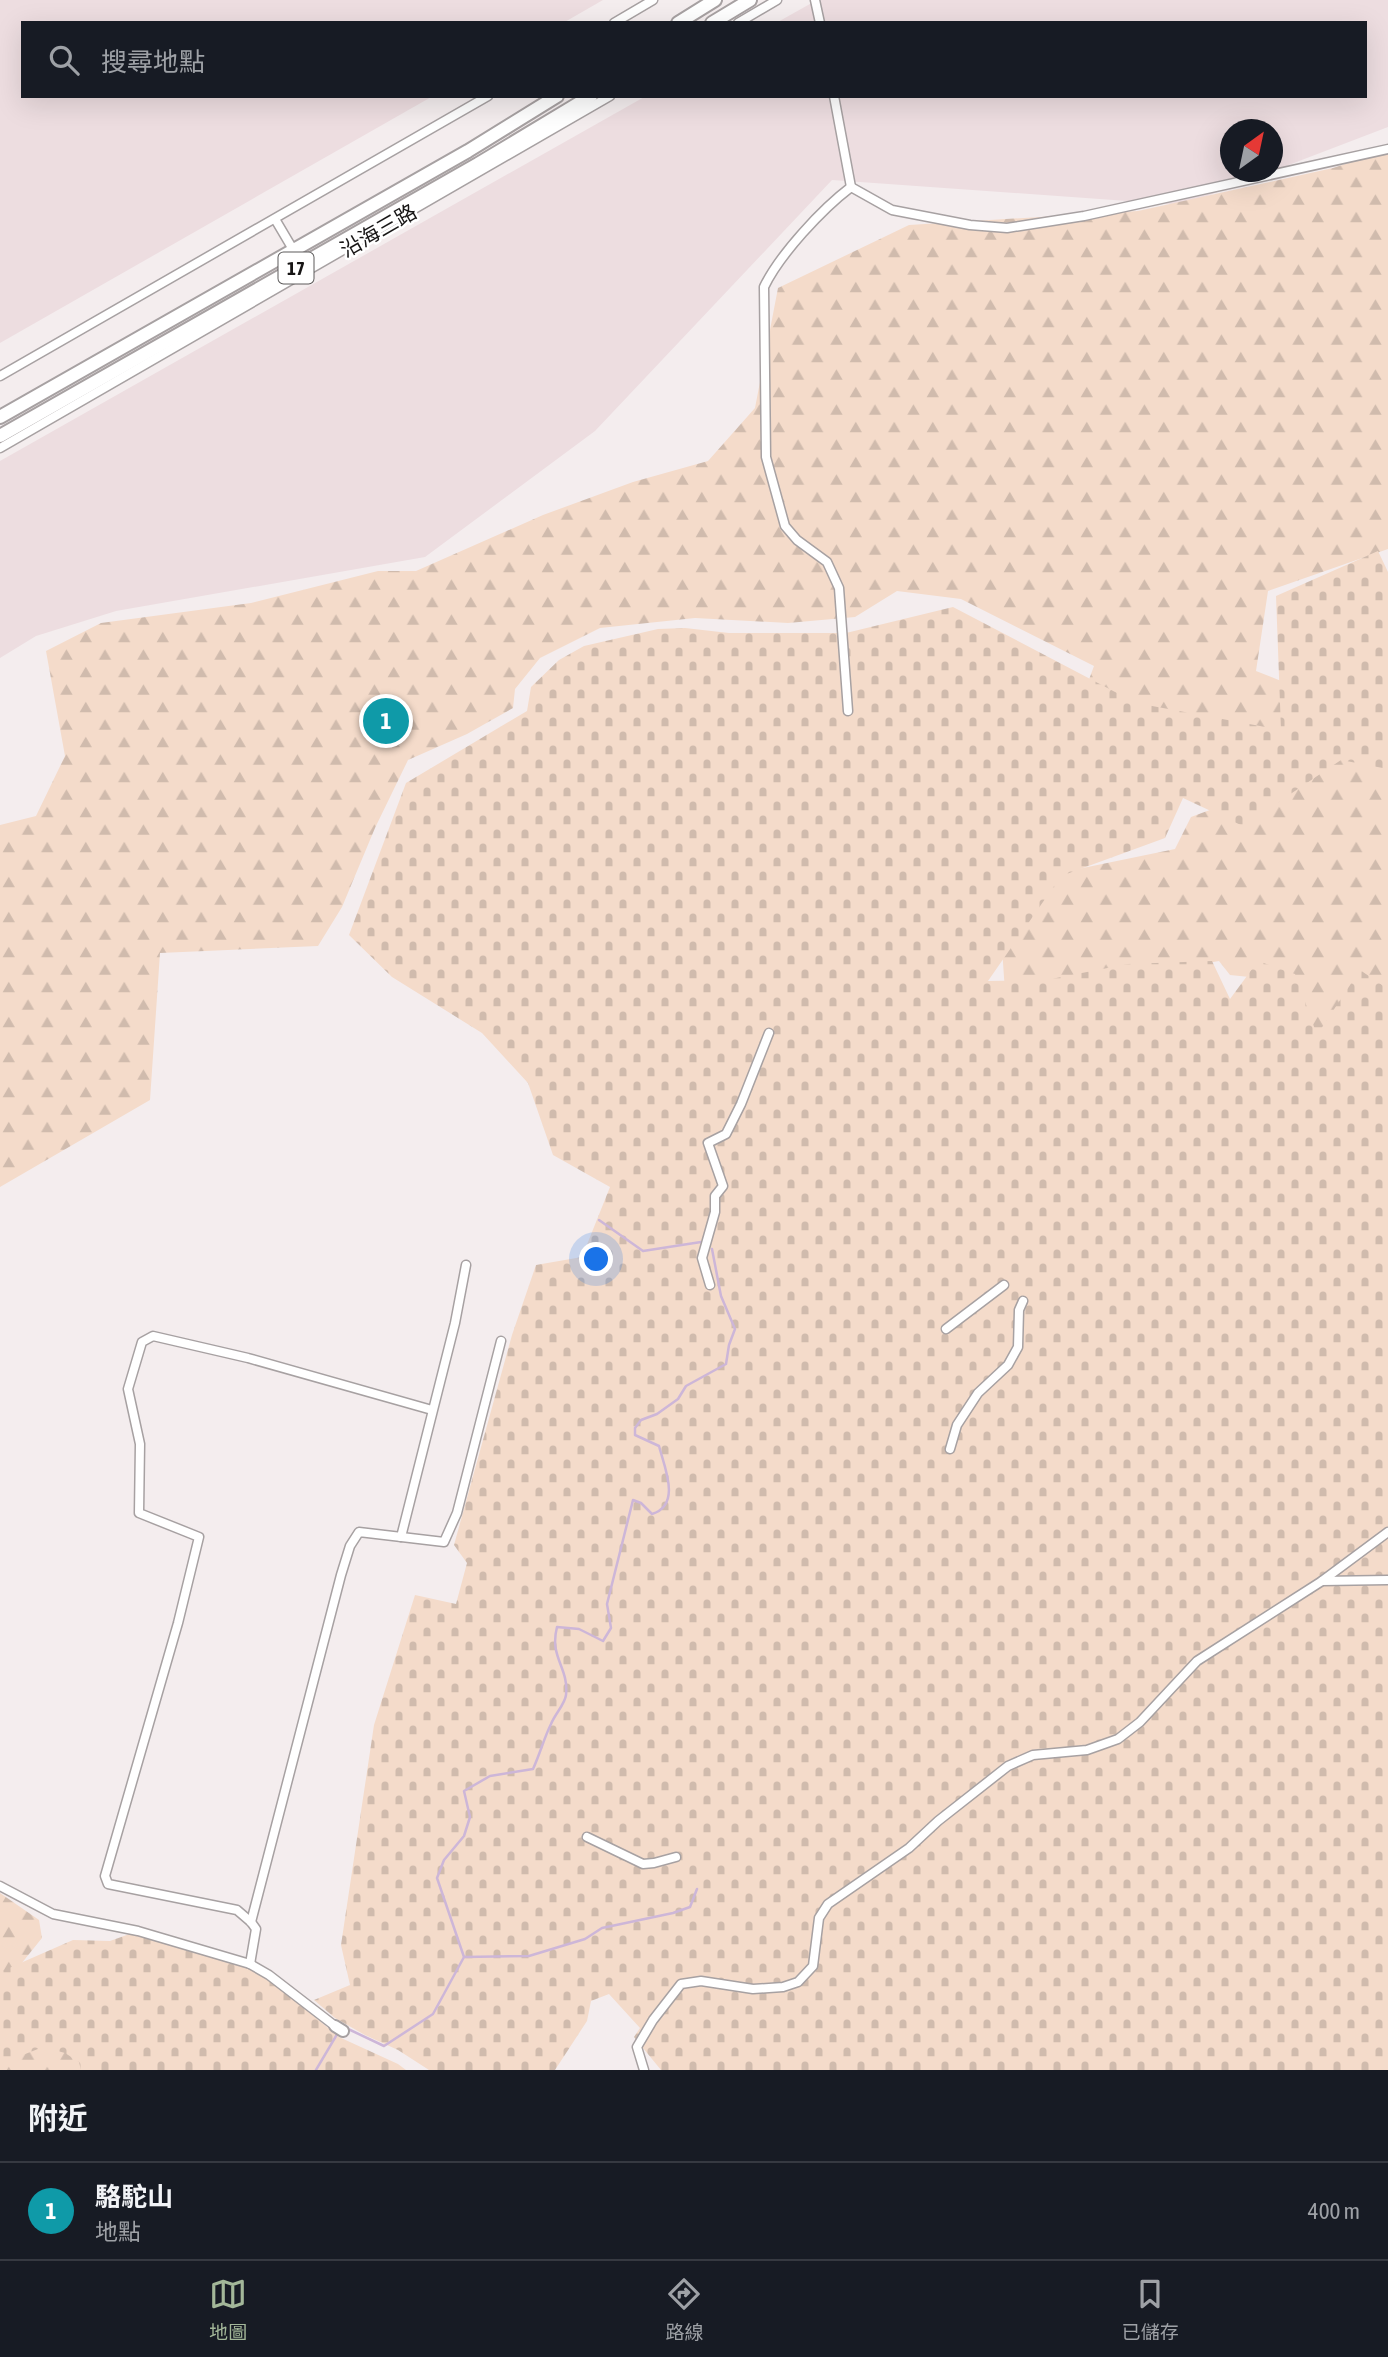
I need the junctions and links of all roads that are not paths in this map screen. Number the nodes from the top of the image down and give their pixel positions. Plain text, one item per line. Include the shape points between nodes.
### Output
1 (653, 0) edge
2 (715, 0) edge
3 (750, 0) edge
4 (778, 0) edge
5 (815, 0) edge
6 (617, 21) edge
7 (681, 21) edge
8 (715, 21) edge
9 (741, 21) edge
10 (820, 21) edge
11 (485, 98) edge
12 (554, 98) edge
13 (588, 98) edge
14 (606, 98) edge
15 (834, 98) edge
16 (1388, 149) edge
17 (851, 187) junction
18 (275, 219) junction
19 (293, 250) junction
20 (304, 268) junction
21 (170, 321) junction
22 (180, 339) junction
23 (0, 376) edge
24 (0, 417) edge
25 (1, 442) edge
26 (848, 711) dead end
27 (769, 1032) dead end
28 (466, 1265) dead end
29 (710, 1285) dead end
30 (1004, 1285) dead end
31 (1023, 1301) dead end
32 (946, 1329) dead end
33 (501, 1341) dead end
34 (432, 1410) junction
35 (950, 1449) dead end
36 (1388, 1532) edge
37 (401, 1537) junction
38 (1388, 1580) edge
39 (1322, 1581) junction
40 (587, 1837) dead end
41 (676, 1857) dead end
42 (0, 1886) edge
43 (251, 1922) junction
44 (250, 1964) junction
45 (339, 2029) dead end
46 (644, 2070) edge

1 - 6 street
2 - 7 main road
3 - 8 main road
4 - 9 street
5 - 10 street
11 - 18 street
12 - 19 main road, 沿海三路 / 17
13 - 20 main road, 沿海三路 / 17
14 - 20 street, 沿海三路
15 - 17 street
16 - 17 street via 1084,216 1007,228 892,210
17 - 26 street via 773,269 764,287 766,457 785,526 827,562 839,588
18 - 19 street
18 - 23 street
19 - 20 street
19 - 21 main road, 沿海三路 / 17
20 - 22 main road, 沿海三路 / 17
21 - 22 street
21 - 24 main road, 沿海三路 / 17
22 - 25 main road, 沿海三路 / 17
27 - 29 street via 726,1134 708,1143 723,1186 715,1196 702,1258
28 - 34 street
30 - 32 street
31 - 35 street via 1018,1347 1008,1365 978,1393 957,1425
33 - 37 street via 457,1513 444,1542
34 - 37 street
34 - 43 street via 248,1358 153,1336 142,1342 128,1389 140,1444 139,1513 199,1537 105,1876 108,1884 237,1910
36 - 39 street
37 - 43 street via 359,1532 351,1546
38 - 39 street
39 - 46 street via 1197,1661 1118,1739 1087,1750 1033,1755 1008,1766 909,1848 828,1904 819,1918 813,1966 798,1982 753,1989 701,1981 681,1984 637,2048
40 - 41 street via 643,1864
42 - 44 street via 53,1914 138,1931
43 - 44 street via 256,1929
44 - 45 street

